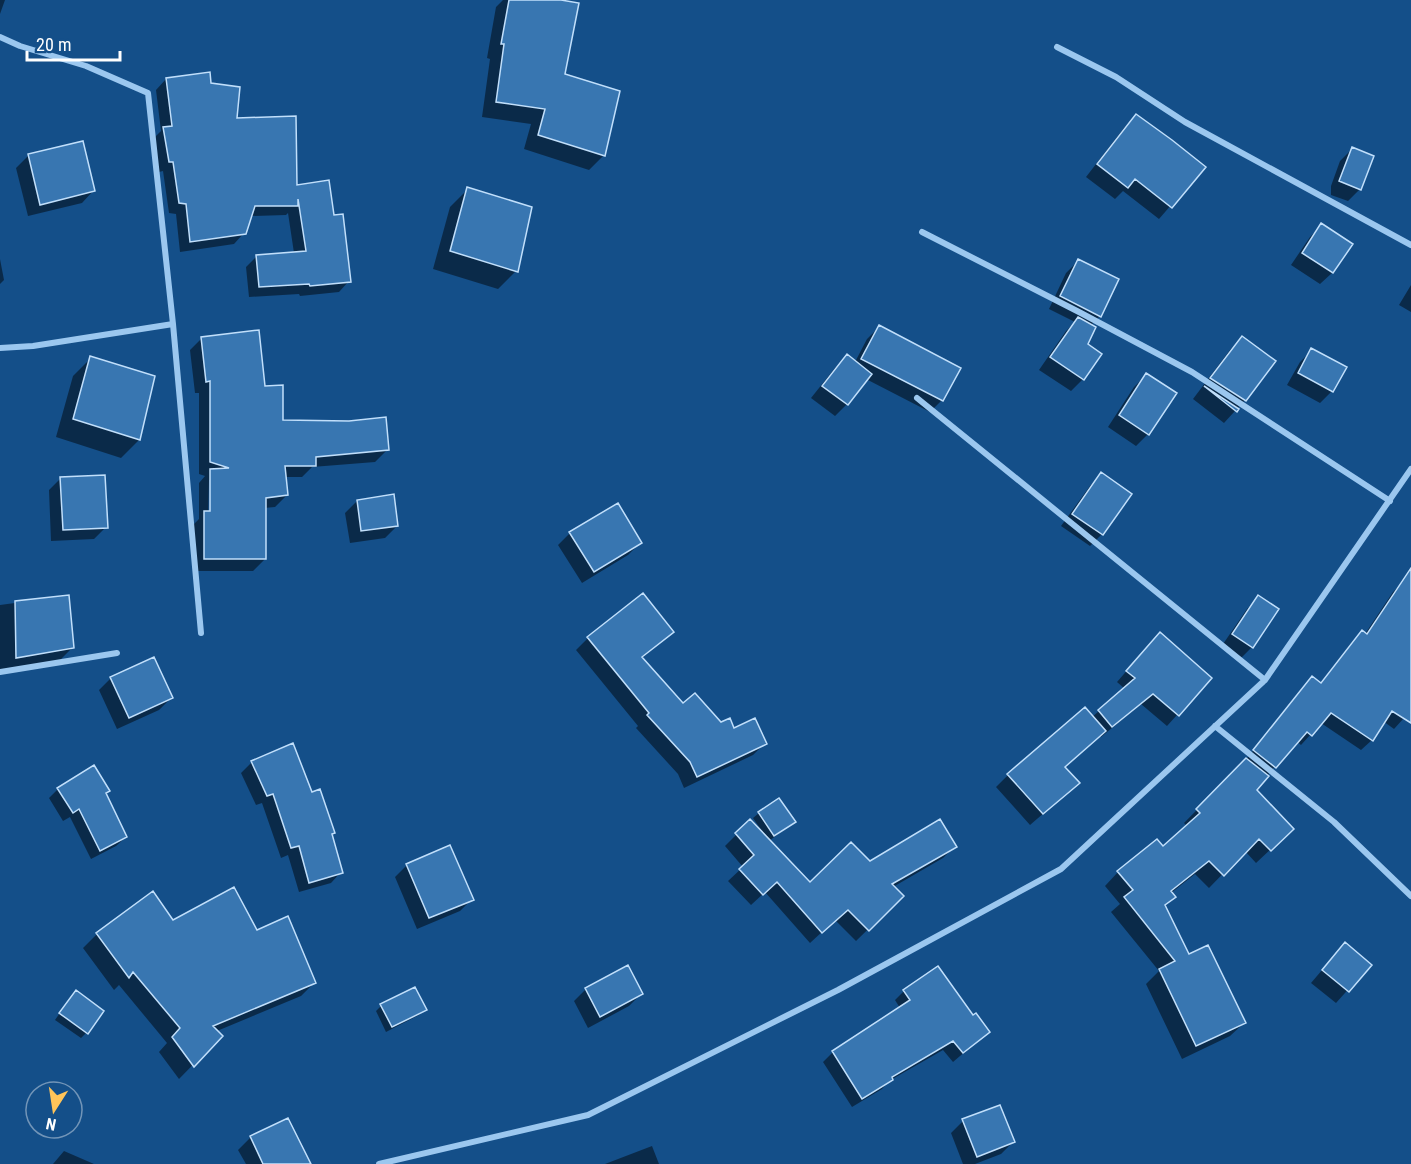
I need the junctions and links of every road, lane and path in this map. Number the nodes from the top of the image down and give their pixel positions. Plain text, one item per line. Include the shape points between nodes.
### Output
1 (0, 37) edge
2 (1057, 47) dead end
3 (921, 232) dead end
4 (1411, 244) edge
5 (173, 324) junction
6 (0, 348) edge
7 (917, 398) dead end
8 (1411, 469) edge
9 (1390, 501) junction
10 (201, 633) dead end
11 (117, 653) dead end
12 (0, 672) edge
13 (1265, 680) junction
14 (1215, 726) junction
15 (1411, 896) edge
16 (379, 1164) edge

1 - 5 street via 86,66 148,93
2 - 4 street via 1116,77 1185,122
3 - 9 street via 1192,372
5 - 6 street
5 - 10 street
7 - 13 street
8 - 9 street
9 - 13 street
11 - 12 street
13 - 14 street
14 - 15 street via 1334,822
14 - 16 street via 1061,869 838,990 588,1115

